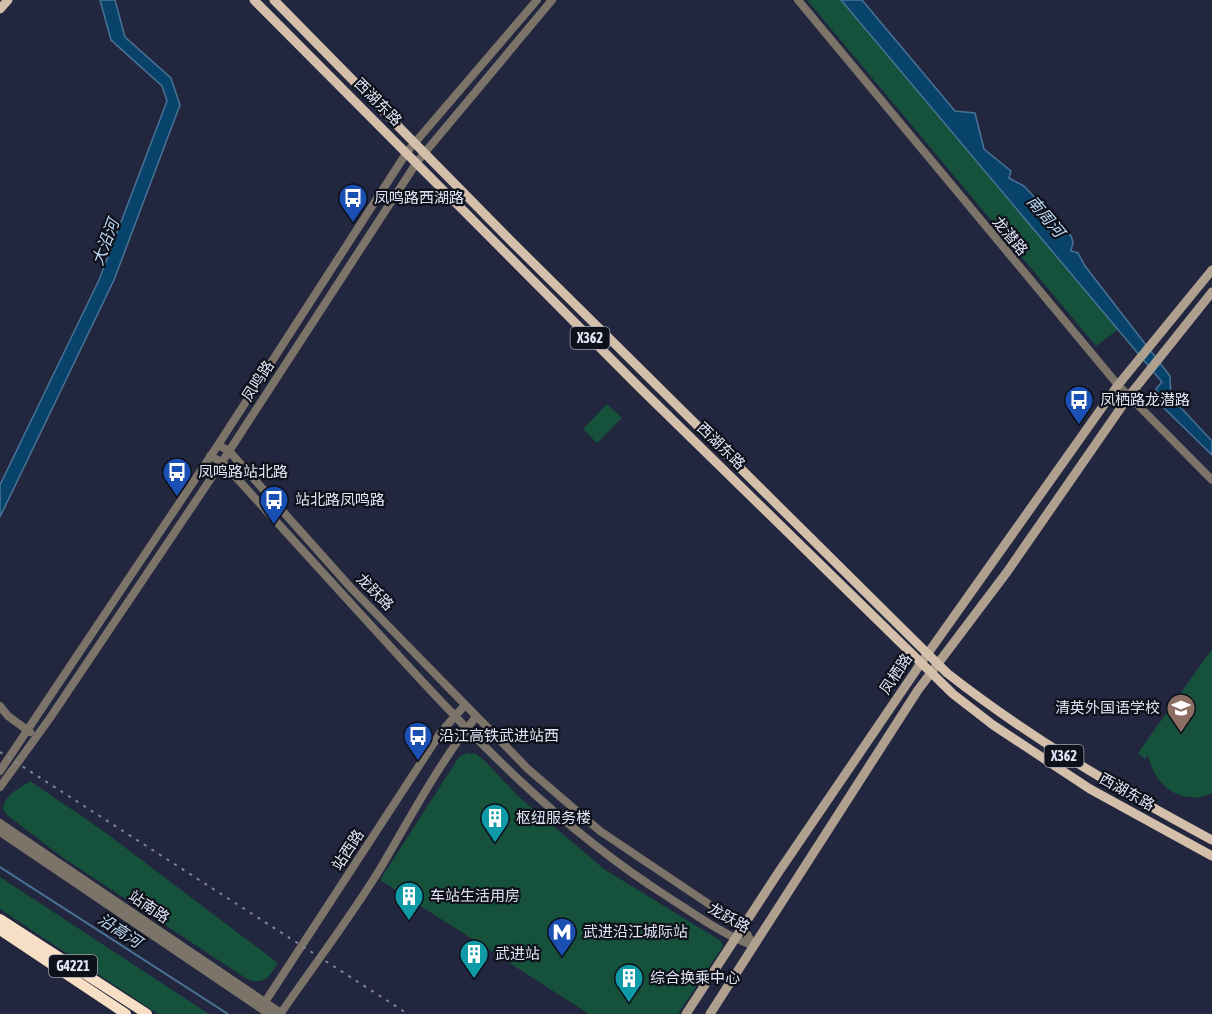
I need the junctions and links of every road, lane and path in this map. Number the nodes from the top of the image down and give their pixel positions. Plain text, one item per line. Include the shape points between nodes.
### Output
1 (8, 0) edge
2 (254, 0) edge
3 (274, 0) edge
4 (537, 0) edge
5 (552, 0) edge
6 (798, 0) edge
7 (0, 9) edge
8 (415, 141) junction
9 (426, 151) junction
10 (407, 152) junction
11 (417, 162) junction
12 (1212, 270) edge
13 (1212, 292) edge
14 (1118, 385) junction
15 (1129, 396) junction
16 (218, 445) junction
17 (229, 451) junction
18 (210, 456) junction
19 (222, 462) junction
20 (1212, 480) edge
21 (928, 654) junction
22 (921, 663) junction
23 (937, 663) junction
24 (930, 673) junction
25 (465, 705) junction
26 (0, 706) edge
27 (456, 718) junction
28 (475, 718) junction
29 (27, 730) junction
30 (465, 730) junction
31 (35, 735) junction
32 (0, 771) edge
33 (0, 787) edge
34 (0, 823) edge
35 (0, 832) edge
36 (1212, 840) edge
37 (1212, 856) edge
38 (0, 919) edge
39 (742, 927) junction
40 (0, 930) edge
41 (735, 939) junction
42 (754, 946) junction
43 (265, 1002) junction
44 (282, 1013) edge
45 (126, 1014) edge
46 (147, 1014) edge
47 (269, 1014) edge
48 (686, 1014) edge
49 (711, 1014) edge

1 - 7 main road
2 - 10 main road, 西湖东路 / X362
3 - 8 main road, 西湖东路 / X362
4 - 8 street, 凤鸣路
5 - 9 street, 凤鸣路
6 - 14 street, 龙潜路
8 - 9 main road, 西湖东路 / X362
8 - 10 street, 凤鸣路
9 - 11 street, 凤鸣路
9 - 21 main road, 西湖东路 / X362 via 512,242
10 - 11 main road, 西湖东路 / X362
10 - 16 street, 凤鸣路
11 - 17 street, 凤鸣路
11 - 22 main road, 西湖东路 / X362 via 639,387
12 - 14 main road, 凤栖路
13 - 15 main road, 凤栖路
14 - 15 street, 龙潜路
14 - 21 main road, 凤栖路
15 - 20 street, 龙潜路
15 - 23 main road, 凤栖路 via 1007,572
16 - 17 street, 龙跃路
16 - 18 street, 凤鸣路
17 - 19 street, 凤鸣路
17 - 25 street, 龙跃路 via 352,589
18 - 19 street, 龙跃路
18 - 29 street, 凤鸣路
19 - 27 street, 龙跃路
19 - 31 street, 凤鸣路
21 - 22 main road, 凤栖路
21 - 23 main road, 西湖东路 / X362
22 - 24 main road, 西湖东路 / X362
22 - 39 main road, 凤栖路
23 - 24 main road, 凤栖路
23 - 36 main road, 西湖东路 / X362 via 1001,715 1077,765
24 - 37 main road, 西湖东路 / X362 via 993,725 1090,789
24 - 42 main road, 凤栖路
25 - 27 street, 站西路
25 - 28 street, 龙跃路
26 - 29 street
27 - 30 street, 龙跃路
27 - 43 street, 站西路 via 441,732
28 - 30 street
28 - 39 street, 龙跃路 via 528,770 600,831
29 - 31 street
29 - 32 street, 凤鸣路
30 - 41 street, 龙跃路 via 541,803 598,849
30 - 44 street via 409,814 380,868
31 - 33 street, 凤鸣路
34 - 43 street, 站南路
35 - 47 street, 站南路
38 - 46 highway, G4221
39 - 41 main road, 凤栖路
39 - 42 street, 龙跃路
40 - 45 highway, G4221
41 - 42 street, 龙跃路
41 - 48 main road, 凤栖路
42 - 49 main road, 凤栖路
43 - 44 street, 站南路
43 - 47 street
44 - 47 street

